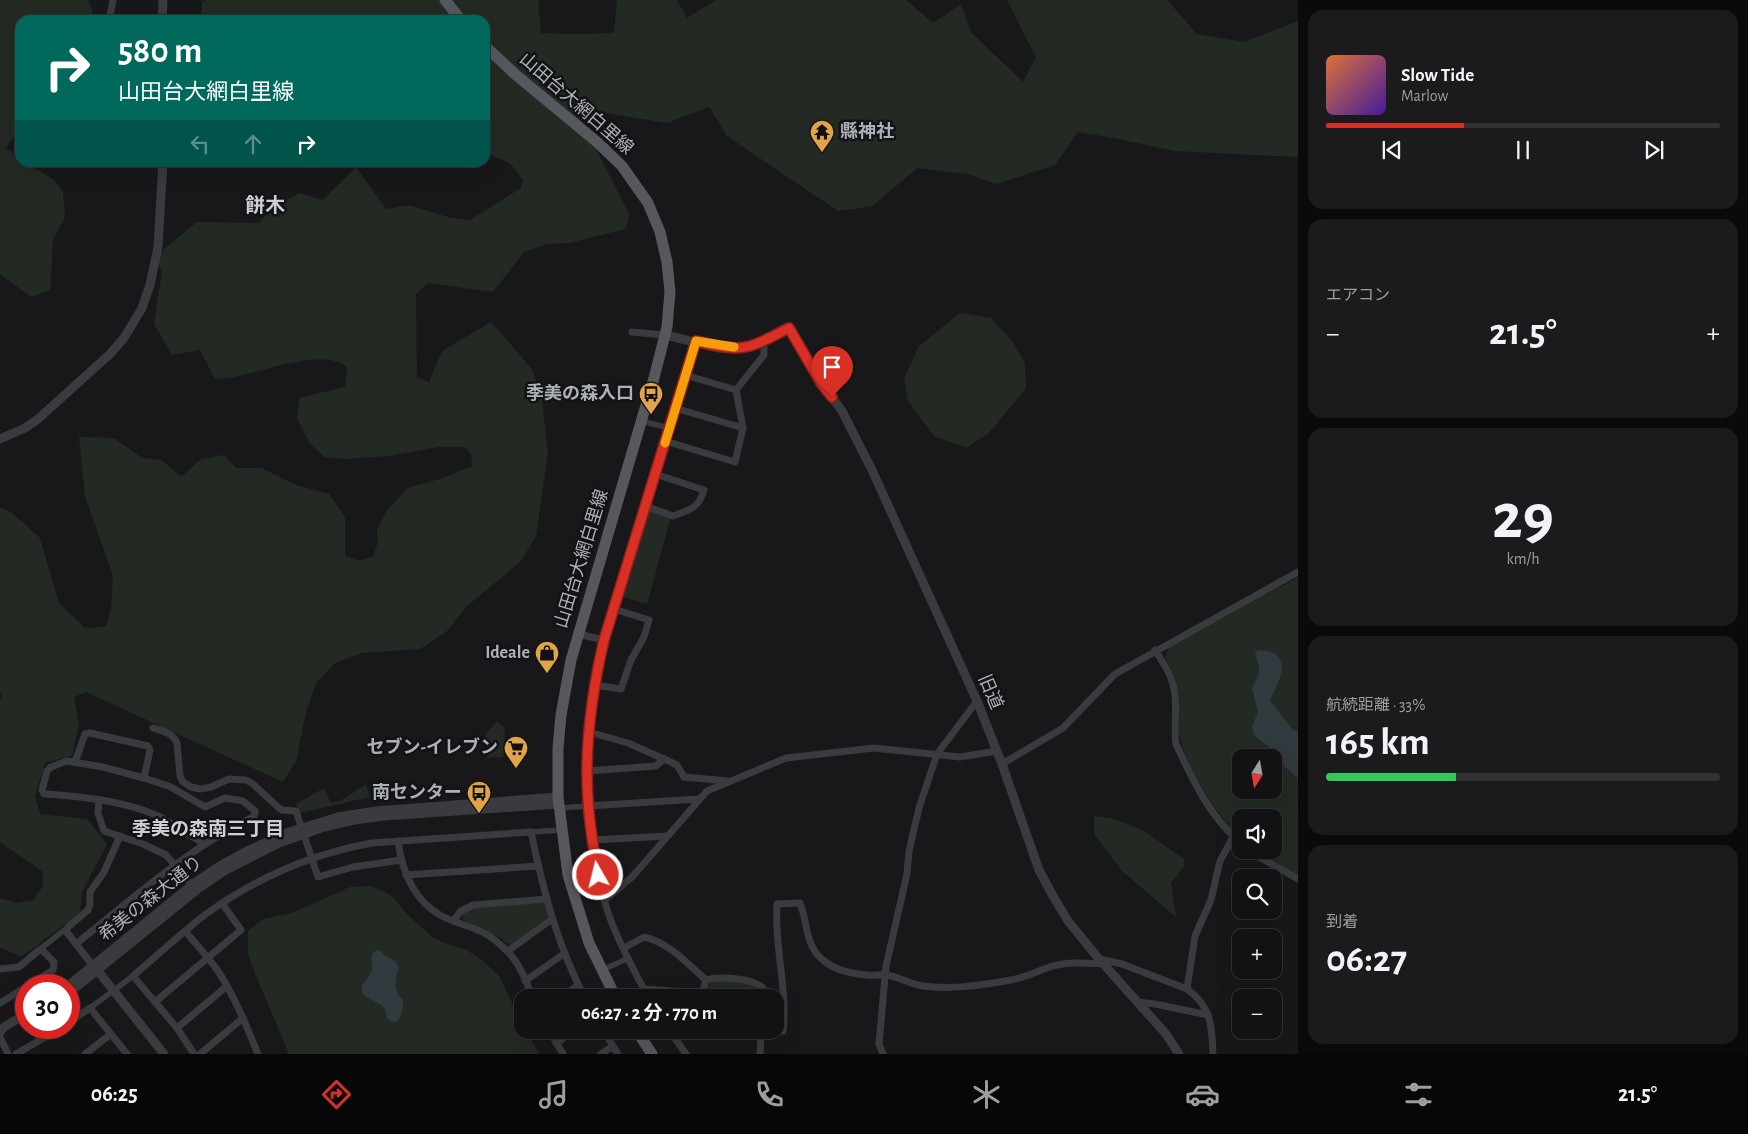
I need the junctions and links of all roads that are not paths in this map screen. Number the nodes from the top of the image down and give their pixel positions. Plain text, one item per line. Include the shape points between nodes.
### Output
1 (113, 0) edge
2 (163, 0) edge
3 (445, 0) edge
4 (110, 15) edge
5 (162, 15) edge
6 (457, 15) edge
7 (490, 51) edge
8 (164, 167) edge
9 (632, 332) dead end
10 (665, 335) junction
11 (696, 341) junction
12 (764, 341) junction
13 (685, 375) junction
14 (736, 390) junction
15 (675, 408) junction
16 (641, 420) junction
17 (669, 428) junction
18 (743, 428) junction
19 (0, 439) edge
20 (665, 441) junction
21 (655, 474) junction
22 (645, 506) junction
23 (1298, 572) edge
24 (614, 609) junction
25 (578, 634) junction
26 (604, 640) junction
27 (1155, 650) junction
28 (594, 685) junction
29 (976, 701) junction
30 (153, 728) dead end
31 (589, 732) junction
32 (997, 751) junction
33 (937, 754) junction
34 (664, 759) junction
35 (75, 762) junction
36 (1002, 764) junction
37 (587, 771) junction
38 (144, 778) junction
39 (712, 780) junction
40 (730, 781) junction
41 (713, 788) junction
42 (700, 799) junction
43 (100, 800) junction
44 (559, 803) junction
45 (588, 806) junction
46 (303, 830) junction
47 (561, 830) junction
48 (532, 832) junction
49 (120, 836) junction
50 (667, 836) junction
51 (1232, 836) edge
52 (1232, 839) edge
53 (593, 840) junction
54 (398, 841) junction
55 (203, 845) junction
56 (312, 858) junction
57 (1264, 859) edge
58 (401, 860) junction
59 (175, 864) junction
60 (538, 866) junction
61 (406, 874) junction
62 (1298, 879) edge
63 (192, 885) junction
64 (547, 899) junction
65 (605, 900) junction
66 (222, 904) junction
67 (552, 920) junction
68 (453, 921) junction
69 (68, 927) junction
70 (186, 932) junction
71 (76, 944) junction
72 (624, 948) junction
73 (39, 950) junction
74 (508, 951) junction
75 (565, 953) junction
76 (208, 958) junction
77 (629, 958) junction
78 (1101, 962) junction
79 (0, 968) edge
80 (95, 968) junction
81 (602, 970) junction
82 (47, 974) edge
83 (885, 974) junction
84 (132, 976) junction
85 (80, 978) edge
86 (706, 980) junction
87 (525, 981) junction
88 (80, 983) edge
89 (578, 985) junction
90 (227, 986) junction
91 (529, 989) edge
92 (573, 989) edge
93 (580, 989) edge
94 (612, 989) edge
95 (644, 989) edge
96 (704, 989) edge
97 (763, 989) edge
98 (782, 989) edge
99 (1187, 989) junction
100 (113, 990) junction
101 (15, 994) edge
102 (154, 1002) junction
103 (1137, 1002) junction
104 (0, 1003) edge
105 (784, 1004) edge
106 (90, 1008) junction
107 (80, 1015) edge
108 (1208, 1015) junction
109 (243, 1018) junction
110 (15, 1020) edge
111 (784, 1022) edge
112 (15, 1026) edge
113 (177, 1028) junction
114 (0, 1034) edge
115 (111, 1034) junction
116 (42, 1039) edge
117 (554, 1039) edge
118 (562, 1039) edge
119 (609, 1039) edge
120 (642, 1039) edge
121 (675, 1039) edge
122 (761, 1039) edge
123 (556, 1043) junction
124 (613, 1046) junction
125 (256, 1053) edge
126 (8, 1054) edge
127 (16, 1054) edge
128 (85, 1054) edge
129 (127, 1054) edge
130 (164, 1054) edge
131 (194, 1054) edge
132 (200, 1054) edge
133 (563, 1054) edge
134 (601, 1054) edge
135 (618, 1054) edge
136 (652, 1054) edge
137 (686, 1054) edge
138 (760, 1054) edge
139 (883, 1054) edge
140 (1179, 1054) edge
141 (1213, 1054) edge

1 - 4 street
2 - 5 street
3 - 6 main road
7 - 10 main road, 山田台大網白里線 via 604,148 641,191 660,232 667,262 670,292
8 - 19 street via 158,248 150,285 134,324 110,354 38,419
9 - 10 street
10 - 11 street
10 - 16 main road, 山田台大網白里線
11 - 12 street via 736,348
11 - 13 street
12 - 14 street via 764,355
12 - 29 street, 旧道 via 789,328 846,419
13 - 14 street
13 - 15 street
14 - 18 street
15 - 17 street
15 - 18 street
16 - 17 street
16 - 25 main road, 山田台大網白里線
17 - 20 street
18 - 20 street via 735,462
20 - 21 street
21 - 22 street
21 - 22 street via 704,490 700,502 693,508 673,516
22 - 24 street
23 - 27 street
24 - 26 street
24 - 28 street via 649,620 621,689
25 - 26 street
25 - 44 main road, 山田台大網白里線 via 561,715
26 - 28 street
27 - 36 street via 1115,674 1063,728
27 - 51 street via 1172,681 1176,744 1209,806
28 - 31 street
29 - 32 street, 旧道
29 - 33 street
30 - 46 street via 176,738 183,782 200,789 229,779 246,780 282,810 296,810
31 - 34 street via 628,743
31 - 37 street
32 - 33 street via 960,756
32 - 36 street, 旧道
33 - 40 street via 874,748 815,754 786,758
33 - 83 street via 909,850 907,874
34 - 37 street via 656,766
34 - 39 street via 677,765 684,777
35 - 38 street
35 - 38 street via 85,734 148,746
35 - 43 street via 67,761 47,771 42,790 44,794
36 - 78 street, 旧道 via 1039,870 1068,921
37 - 45 street
38 - 55 street via 171,787 205,807 225,798 243,801 255,811 253,817
39 - 40 street
39 - 41 street
40 - 41 street
41 - 42 street
42 - 45 street
42 - 50 street
43 - 49 street via 98,813 104,831
43 - 55 street via 158,816
44 - 45 street
44 - 46 street, 希美の森大通り via 434,809
44 - 47 main road, 山田台大網白里線
45 - 53 street
46 - 56 street
46 - 63 street, 希美の森大通り via 243,853
46 - 80 street, 希美の森大通り via 224,871
47 - 48 street
47 - 81 main road, 山田台大網白里線 via 568,875 589,944
48 - 54 street
48 - 60 street
49 - 59 street via 166,855
49 - 69 street via 104,872 90,892 88,910
50 - 53 street
50 - 65 street via 633,876
52 - 99 street via 1220,861 1212,900 1195,936
53 - 65 street
54 - 56 street via 352,847
54 - 58 street
55 - 59 street
56 - 58 street via 318,877
56 - 66 street via 271,874
57 - 62 street
58 - 61 street
59 - 63 street
59 - 71 street
60 - 61 street
60 - 64 street
61 - 68 street via 414,890 429,907
63 - 80 street, 希美の森大通り
64 - 67 street
64 - 68 street via 473,905 461,911
65 - 72 street
66 - 70 street
66 - 76 street via 241,930
67 - 74 street
67 - 75 street
68 - 74 street via 486,934
69 - 71 street via 66,931
69 - 73 street
70 - 76 street
70 - 84 street
71 - 80 street
72 - 77 street
72 - 86 street via 644,937 653,939
73 - 79 street via 19,967
73 - 82 street via 54,962 53,970
74 - 87 street
75 - 87 street
75 - 89 street
76 - 90 street
76 - 102 street
77 - 81 street
77 - 95 street
78 - 83 street via 1062,964 1023,978 956,987 922,986
78 - 99 street via 1122,964
78 - 103 street, 旧道
80 - 85 street
80 - 88 street
80 - 100 street
81 - 94 main road, 山田台大網白里線
83 - 98 street via 848,972 828,964 808,939 800,903 777,904 776,940
83 - 139 street via 879,1044
84 - 100 street
84 - 102 street
86 - 96 street
86 - 97 street via 749,980
87 - 91 street
89 - 92 street
89 - 93 street
90 - 109 street
90 - 113 street
99 - 108 street via 1204,1006
100 - 106 street
100 - 130 street
101 - 104 street
102 - 113 street
103 - 108 street
103 - 140 street, 旧道
105 - 111 street
106 - 107 street
106 - 115 street
108 - 141 street via 1213,1033
109 - 125 street
109 - 132 street
110 - 114 street via 4,1027
112 - 114 street
113 - 131 street
114 - 126 street
115 - 128 street
115 - 129 street
116 - 127 street
117 - 123 street
118 - 123 street
119 - 124 street
120 - 136 main road
121 - 137 street
122 - 138 street
123 - 133 street
124 - 134 street
124 - 135 street

